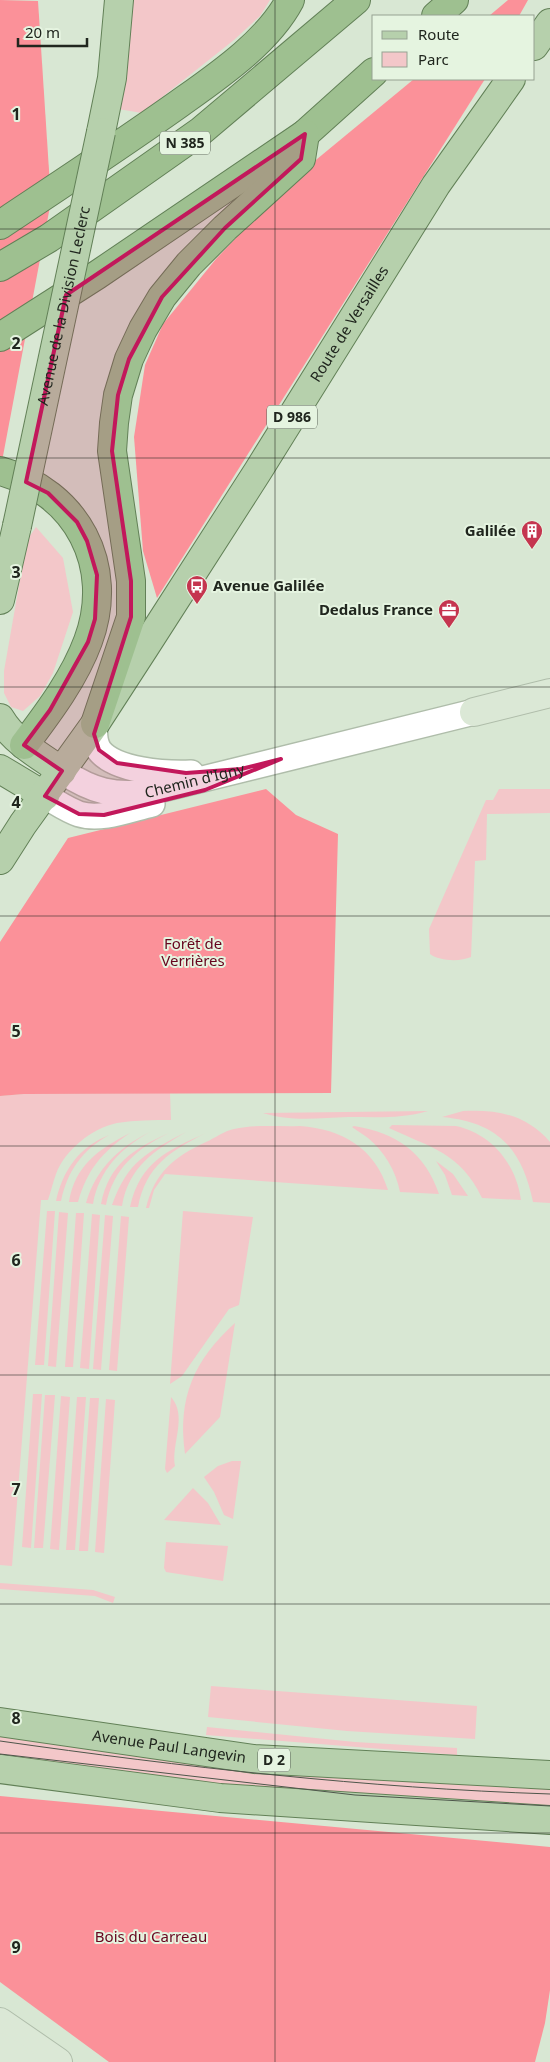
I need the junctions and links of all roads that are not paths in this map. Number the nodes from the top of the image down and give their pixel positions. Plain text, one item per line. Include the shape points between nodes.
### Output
1 (290, 0) edge
2 (356, 0) edge
3 (454, 0) edge
4 (116, 7) edge
5 (437, 15) edge
6 (550, 23) edge
7 (535, 45) edge
8 (372, 74) edge
9 (510, 80) edge
10 (305, 134) junction
11 (0, 225) edge
12 (0, 267) edge
13 (0, 337) edge
14 (0, 471) edge
15 (0, 594) edge
16 (550, 693) edge
17 (474, 712) joint
18 (0, 718) edge
19 (95, 724) junction
20 (24, 745) junction
21 (281, 759) junction
22 (240, 769) junction
23 (62, 771) junction
24 (2, 775) edge
25 (45, 796) junction
26 (0, 860) edge
27 (0, 1722) edge
28 (0, 1769) edge
29 (550, 1775) edge
30 (550, 1820) edge
31 (0, 2022) edge
32 (0, 2047) edge
33 (22, 2062) edge
34 (58, 2062) edge

1 - 11 highway via 273,26 216,77
2 - 12 highway, N 385 via 201,131 49,238
3 - 5 highway
4 - 15 main road, Avenue de la Division Leclerc, bridge via 112,78
6 - 7 main road
8 - 10 highway
9 - 19 main road, Route de Versailles / D 986 via 436,185
10 - 13 highway
10 - 19 highway via 301,159 189,264 162,297 129,359 118,395 112,452 131,581 131,617
14 - 20 highway via 48,493 77,522 87,540 97,575 95,620 88,642 50,710
16 - 17 main road
17 - 21 street, Chemin d'Igny
18 - 20 main road
19 - 22 street via 94,734 100,750 117,763 156,772 186,774
19 - 23 main road, D 986
20 - 23 main road
20 - 24 main road
21 - 22 street, Chemin d'Igny
21 - 25 street via 204,790 104,815 79,814
22 - 23 street, Chemin d'Igny via 150,792 126,794 105,792 78,782
23 - 25 main road, D 986
24 - 25 main road
25 - 26 main road, D 986
27 - 29 main road, Avenue Paul Langevin / D 2 via 254,1759
28 - 30 main road via 220,1798
31 - 34 main road
32 - 33 main road

